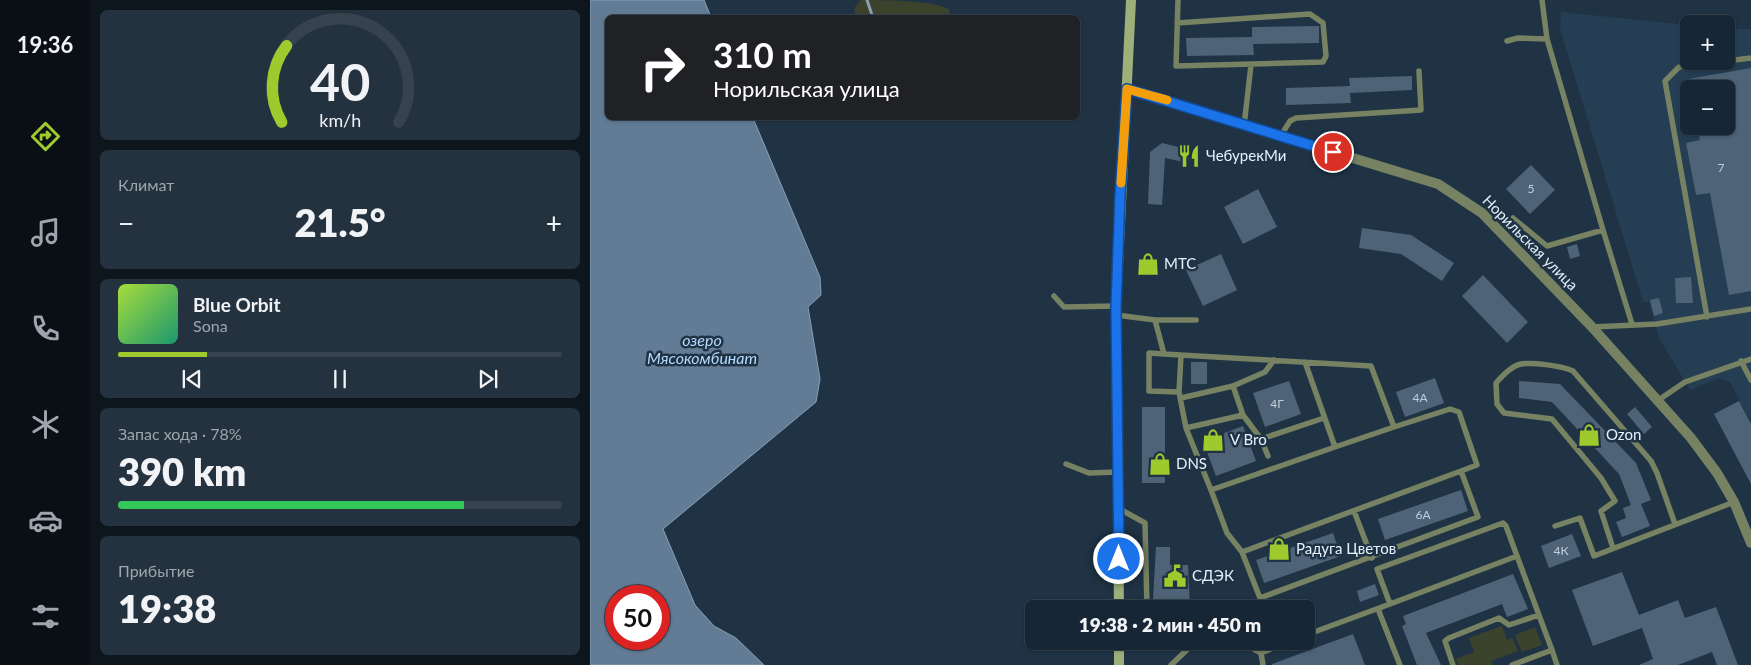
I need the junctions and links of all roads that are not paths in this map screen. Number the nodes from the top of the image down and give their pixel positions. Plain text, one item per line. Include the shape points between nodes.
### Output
1 (1131, 0) edge
2 (1178, 0) edge
3 (1542, 0) edge
4 (1177, 24) junction
5 (1547, 39) junction
6 (1507, 41) dead end
7 (1751, 58) edge
8 (1735, 60) edge
9 (1251, 65) junction
10 (1680, 67) edge
11 (1419, 71) dead end
12 (1127, 89) junction
13 (1244, 126) junction
14 (1280, 137) junction
15 (1513, 218) dead end
16 (1603, 230) junction
17 (1054, 296) dead end
18 (1751, 309) edge
19 (1116, 311) junction
20 (1707, 317) junction
21 (1155, 320) junction
22 (1196, 320) dead end
23 (1632, 324) junction
24 (1592, 327) junction
25 (1164, 354) junction
26 (1181, 355) junction
27 (1751, 359) edge
28 (1274, 360) junction
29 (1741, 361) junction
30 (1304, 362) junction
31 (1751, 380) edge
32 (1233, 386) junction
33 (1180, 395) junction
34 (1657, 401) junction
35 (1243, 415) junction
36 (1324, 418) junction
37 (1394, 427) junction
38 (1186, 428) junction
39 (1261, 439) junction
40 (1335, 447) junction
41 (1268, 456) dead end
42 (1066, 464) dead end
43 (1461, 471) junction
44 (1118, 472) junction
45 (1211, 490) junction
46 (1734, 502) junction
47 (1118, 508) junction
48 (1354, 511) junction
49 (1675, 524) junction
50 (1555, 526) dead end
51 (1751, 543) edge
52 (1614, 548) junction
53 (1242, 552) junction
54 (1517, 556) junction
55 (1372, 558) junction
56 (1119, 600) edge
57 (1146, 600) edge
58 (1390, 604) junction
59 (1378, 608) junction
60 (1539, 615) junction
61 (1315, 632) edge
62 (1119, 650) edge
63 (1268, 650) edge
64 (1552, 650) junction
65 (1261, 653) junction
66 (1119, 665) edge
67 (1171, 665) edge
68 (1263, 665) edge
69 (1400, 665) edge
70 (1453, 665) edge
71 (1512, 665) edge
72 (1557, 665) edge

1 - 12 main road
2 - 4 lane
3 - 5 lane
4 - 9 lane via 1176,66
4 - 9 lane via 1310,14 1323,23 1326,56 1323,62
5 - 6 lane
5 - 16 lane
7 - 8 lane
9 - 13 lane
10 - 20 lane via 1665,81
11 - 14 lane via 1420,110 1296,118 1290,121
12 - 13 street, Норильская улица
12 - 19 main road
13 - 14 street, Норильская улица
14 - 24 street, Норильская улица via 1438,184 1454,193 1482,213
15 - 16 lane via 1547,246
16 - 23 lane
17 - 19 lane via 1064,306
18 - 20 lane
19 - 21 lane
19 - 44 main road
20 - 23 lane
21 - 22 lane
21 - 25 lane
23 - 24 lane
24 - 34 street, Норильская улица
25 - 26 lane
25 - 33 lane via 1149,353 1149,391
26 - 28 lane
26 - 33 lane
27 - 29 lane
28 - 30 lane
28 - 32 lane via 1266,372
29 - 31 lane
29 - 34 lane via 1685,382
30 - 36 lane
30 - 37 lane via 1371,366
32 - 33 lane
32 - 35 lane
33 - 38 lane
34 - 46 street, Норильская улица via 1691,438
35 - 38 lane
35 - 39 lane
36 - 39 lane
36 - 40 lane
37 - 40 lane
37 - 43 lane via 1450,409 1459,412 1477,465
38 - 45 lane
39 - 41 lane
40 - 45 lane
42 - 44 lane via 1089,473
43 - 48 lane
43 - 55 lane via 1478,517
44 - 47 main road
45 - 53 lane via 1227,534
46 - 49 lane
46 - 51 street, Норильская улица
47 - 56 main road
47 - 57 lane via 1145,522
48 - 53 lane
48 - 55 lane
49 - 52 lane
49 - 52 lane via 1651,461 1573,371 1565,367 1521,364 1505,373 1496,384 1497,404 1504,413 1552,419 1601,478 1615,501 1601,511
50 - 52 lane via 1580,518 1594,556
53 - 55 lane via 1260,598
54 - 58 lane
54 - 58 lane via 1503,523 1377,569
54 - 60 lane
58 - 59 lane
59 - 61 lane
59 - 69 lane
60 - 64 lane
60 - 70 lane via 1508,625 1499,618 1449,638 1445,645
62 - 66 main road
63 - 65 lane
64 - 71 lane
64 - 72 lane
65 - 67 lane via 1250,647 1191,646
65 - 68 lane

